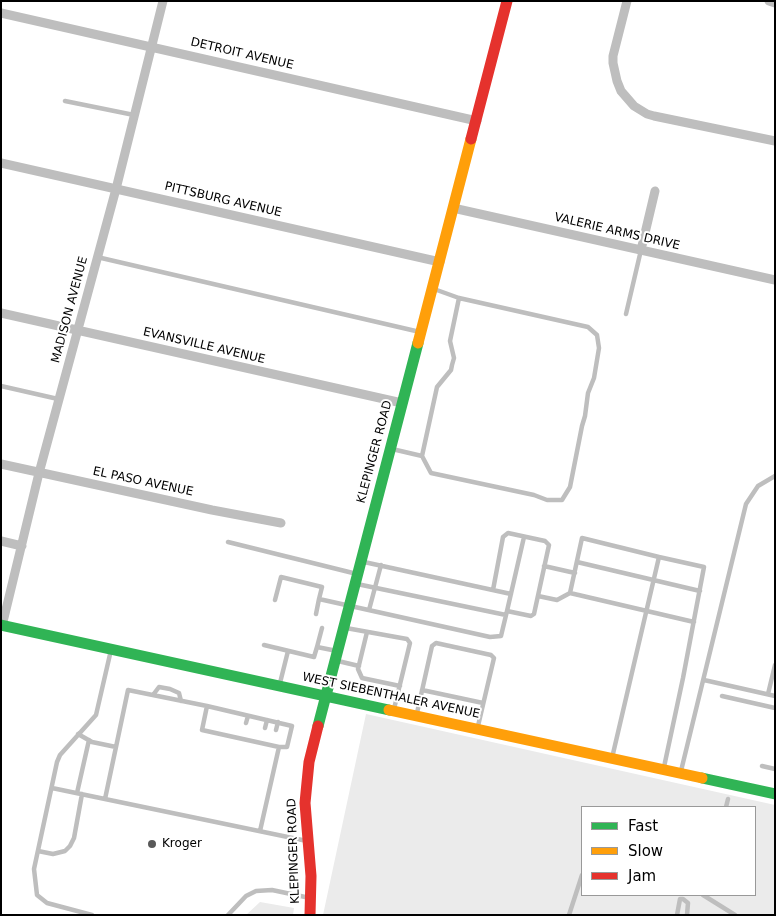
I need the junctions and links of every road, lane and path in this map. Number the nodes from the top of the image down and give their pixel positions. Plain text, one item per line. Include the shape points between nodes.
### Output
1 (163, 1) edge
2 (508, 1) edge
3 (627, 1) edge
4 (769, 1) edge
5 (775, 3) edge
6 (1, 13) edge
7 (152, 46) junction
8 (65, 101) dead end
9 (134, 115) junction
10 (477, 121) junction
11 (775, 141) edge
12 (1, 163) edge
13 (116, 189) junction
14 (655, 191) dead end
15 (453, 208) junction
16 (641, 250) junction
17 (97, 257) junction
18 (440, 262) junction
19 (775, 280) edge
20 (433, 288) junction
21 (459, 298) junction
22 (1, 313) edge
23 (626, 314) dead end
24 (77, 330) junction
25 (421, 332) junction
26 (1, 386) edge
27 (59, 399) junction
28 (402, 403) junction
29 (390, 449) junction
30 (422, 456) junction
31 (1, 464) edge
32 (39, 473) junction
33 (775, 476) edge
34 (281, 522) dead end
35 (524, 537) junction
36 (1, 541) edge
37 (228, 542) dead end
38 (22, 546) junction
39 (658, 557) junction
40 (361, 561) junction
41 (577, 562) junction
42 (381, 565) junction
43 (544, 566) junction
44 (575, 573) junction
45 (357, 579) junction
46 (653, 580) junction
47 (375, 588) junction
48 (493, 590) junction
49 (700, 591) junction
50 (570, 593) junction
51 (511, 594) junction
52 (538, 596) junction
53 (320, 599) junction
54 (275, 600) dead end
55 (350, 606) junction
56 (369, 610) junction
57 (646, 612) junction
58 (507, 613) junction
59 (316, 614) dead end
60 (694, 622) junction
61 (2, 627) edge
62 (345, 627) junction
63 (322, 628) dead end
64 (367, 632) junction
65 (264, 645) dead end
66 (317, 647) junction
67 (111, 649) junction
68 (288, 651) junction
69 (338, 656) junction
70 (775, 664) edge
71 (359, 666) junction
72 (704, 680) junction
73 (280, 686) junction
74 (400, 686) junction
75 (422, 690) junction
76 (768, 694) junction
77 (153, 695) junction
78 (327, 696) junction
79 (722, 696) dead end
80 (775, 696) edge
81 (181, 701) junction
82 (483, 703) junction
83 (207, 706) junction
84 (775, 708) edge
85 (394, 710) junction
86 (237, 713) junction
87 (417, 715) junction
88 (248, 716) junction
89 (235, 720) dead end
90 (267, 720) junction
91 (278, 722) junction
92 (246, 723) dead end
93 (265, 728) dead end
94 (477, 728) junction
95 (276, 730) dead end
96 (78, 734) junction
97 (89, 740) junction
98 (116, 747) junction
99 (279, 747) junction
100 (612, 758) junction
101 (762, 766) dead end
102 (664, 769) junction
103 (775, 769) edge
104 (681, 773) junction
105 (52, 788) junction
106 (77, 793) junction
107 (82, 794) junction
108 (775, 794) edge
109 (105, 799) junction
110 (728, 799) dead end
111 (726, 806) edge
112 (260, 831) junction
113 (308, 841) junction
114 (38, 851) junction
115 (581, 879) edge
116 (706, 896) edge
117 (311, 898) junction
118 (92, 915) edge
119 (228, 915) edge
120 (310, 915) edge
121 (569, 915) edge
122 (677, 915) edge
123 (687, 915) edge
124 (736, 915) edge

1 - 7 street, MADISON AVENUE
2 - 10 street, KLEPINGER ROAD
3 - 11 street via 614,56 614,73 627,99 646,114
4 - 5 street
6 - 7 street, DETROIT AVENUE
7 - 9 street, MADISON AVENUE
7 - 10 street, DETROIT AVENUE
8 - 9 lane
9 - 13 street, MADISON AVENUE
10 - 15 street, KLEPINGER ROAD
12 - 13 street, PITTSBURG AVENUE
13 - 17 street, MADISON AVENUE
13 - 18 street, PITTSBURG AVENUE
14 - 16 street
15 - 16 street, VALERIE ARMS DRIVE
15 - 18 street, KLEPINGER ROAD
16 - 19 street, VALERIE ARMS DRIVE
16 - 23 lane
17 - 24 street, MADISON AVENUE
17 - 25 lane
18 - 20 street, KLEPINGER ROAD
20 - 21 lane
20 - 25 street, KLEPINGER ROAD
21 - 30 lane via 450,341 454,358 451,370 437,387
21 - 30 lane via 588,327 597,335 599,348 594,378 588,393 570,487 562,500 547,500 431,473
22 - 24 street, EVANSVILLE AVENUE
24 - 27 street, MADISON AVENUE
24 - 28 street, EVANSVILLE AVENUE
25 - 28 street, KLEPINGER ROAD
26 - 27 lane
27 - 32 street, MADISON AVENUE
28 - 29 street, KLEPINGER ROAD
29 - 30 lane
29 - 40 street, KLEPINGER ROAD
31 - 32 street, EL PASO AVENUE
32 - 34 street, EL PASO AVENUE
32 - 38 street, MADISON AVENUE
33 - 72 lane via 758,486 746,504
35 - 43 lane via 545,541 549,545
35 - 48 lane via 508,533 503,537
35 - 51 lane
36 - 38 street
37 - 45 lane
38 - 61 street, MADISON AVENUE
39 - 41 lane via 582,538
39 - 46 lane
39 - 49 lane via 704,567
40 - 42 lane
40 - 45 street, KLEPINGER ROAD
41 - 44 lane
41 - 46 lane
42 - 47 lane
42 - 48 lane
43 - 44 lane
43 - 52 lane
44 - 50 lane
45 - 47 lane
45 - 55 street, KLEPINGER ROAD
46 - 49 lane
46 - 57 lane
47 - 56 lane
47 - 58 lane
48 - 51 lane
49 - 60 lane
50 - 52 lane via 557,600
50 - 57 lane
51 - 58 lane
52 - 58 lane via 531,616
53 - 54 lane via 322,588 281,577
53 - 55 lane
53 - 59 lane
55 - 56 lane
55 - 62 street, KLEPINGER ROAD
56 - 58 lane via 490,637 501,636
57 - 60 lane
57 - 100 lane
60 - 102 lane
61 - 67 street, WEST SIEBENTHALER AVENUE
62 - 64 lane
62 - 69 street, KLEPINGER ROAD
63 - 66 lane
64 - 71 lane
64 - 74 lane via 410,642
65 - 68 lane
66 - 68 lane via 314,658
66 - 69 lane
67 - 73 street, WEST SIEBENTHALER AVENUE
67 - 96 lane via 96,714
68 - 73 lane
69 - 71 lane
69 - 78 street, KLEPINGER ROAD
70 - 76 lane
71 - 74 lane via 362,678
72 - 76 lane
72 - 104 lane
73 - 78 street, WEST SIEBENTHALER AVENUE
74 - 85 lane
75 - 82 lane
75 - 82 lane via 432,646 436,643 494,658
75 - 87 lane
76 - 80 lane
77 - 81 lane
77 - 81 lane via 159,687 170,689 178,693
77 - 98 lane via 128,690
78 - 85 street, WEST SIEBENTHALER AVENUE
78 - 113 street, KLEPINGER ROAD via 307,779
79 - 84 lane
81 - 83 lane
82 - 94 lane
83 - 86 lane
83 - 99 lane via 202,730 243,736
85 - 87 street, WEST SIEBENTHALER AVENUE
86 - 88 lane
86 - 89 lane
87 - 94 street, WEST SIEBENTHALER AVENUE
88 - 90 lane
88 - 92 lane
90 - 91 lane
90 - 93 lane
91 - 95 lane
91 - 99 lane via 292,726 287,747
94 - 100 street, WEST SIEBENTHALER AVENUE
96 - 97 lane
96 - 105 lane via 60,755
97 - 98 lane
97 - 106 lane
98 - 109 lane
99 - 112 lane
100 - 102 street, WEST SIEBENTHALER AVENUE
101 - 103 lane
102 - 104 street, WEST SIEBENTHALER AVENUE
104 - 108 street, WEST SIEBENTHALER AVENUE
105 - 106 lane
105 - 114 lane
106 - 107 lane
107 - 109 lane
107 - 114 lane via 70,846 53,854
109 - 112 lane
110 - 111 lane
112 - 113 lane
113 - 117 street, KLEPINGER ROAD
114 - 118 lane via 34,869 37,895 48,903
115 - 121 lane
116 - 124 lane
117 - 119 lane via 272,890 256,891 246,896
117 - 120 street, KLEPINGER ROAD
122 - 123 lane via 683,898 688,903

